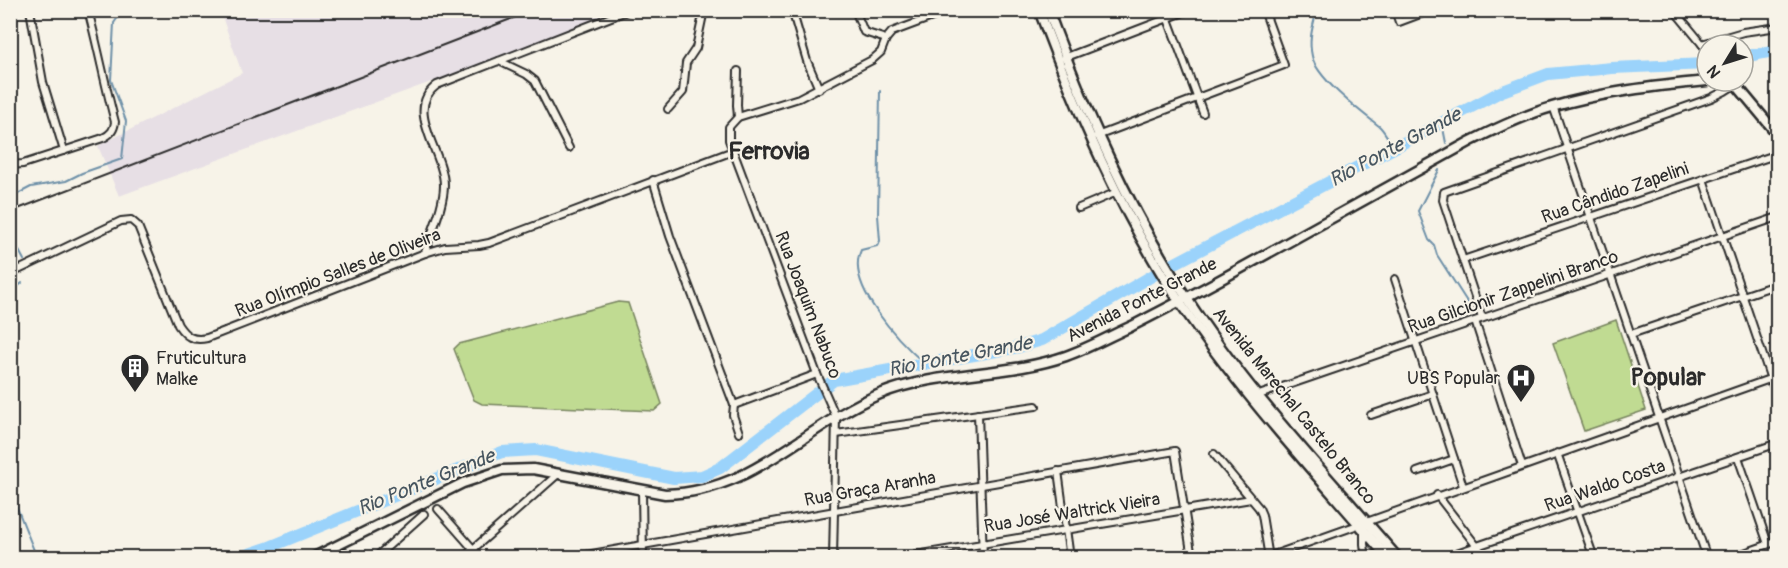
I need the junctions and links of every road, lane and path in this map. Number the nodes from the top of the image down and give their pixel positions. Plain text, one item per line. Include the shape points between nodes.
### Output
1 (30, 10) edge
2 (88, 10) edge
3 (629, 10) edge
4 (704, 10) edge
5 (792, 10) edge
6 (855, 10) edge
7 (951, 10) edge
8 (1039, 10) edge
9 (1048, 10) edge
10 (1189, 10) edge
11 (1264, 10) edge
12 (1395, 10) edge
13 (1431, 10) edge
14 (1674, 10) edge
15 (1168, 19) junction
16 (1778, 27) edge
17 (1740, 33) edge
18 (1695, 35) edge
19 (886, 39) junction
20 (1062, 59) junction
21 (499, 61) junction
22 (738, 71) dead end
23 (1695, 82) edge
24 (819, 88) junction
25 (1721, 93) edge
26 (1743, 93) edge
27 (1197, 98) junction
28 (1553, 106) junction
29 (668, 109) dead end
30 (1203, 113) dead end
31 (738, 117) junction
32 (1778, 135) edge
33 (1094, 136) junction
34 (569, 148) dead end
35 (1568, 148) junction
36 (64, 151) junction
37 (733, 151) junction
38 (1778, 154) edge
39 (10, 165) edge
40 (1703, 179) junction
41 (653, 180) junction
42 (1117, 192) junction
43 (1078, 208) dead end
44 (1591, 217) junction
45 (1778, 217) edge
46 (1722, 236) junction
47 (425, 253) junction
48 (1463, 260) junction
49 (1160, 262) junction
50 (10, 274) edge
51 (1611, 274) junction
52 (1395, 279) dead end
53 (1778, 284) edge
54 (1742, 296) junction
55 (1183, 300) junction
56 (1482, 318) junction
57 (1474, 321) junction
58 (1631, 334) junction
59 (1416, 341) junction
60 (817, 374) junction
61 (1774, 377) edge
62 (1433, 394) junction
63 (1249, 395) junction
64 (1259, 395) junction
65 (1778, 400) edge
66 (734, 405) junction
67 (1036, 406) dead end
68 (978, 414) junction
69 (1371, 416) dead end
70 (836, 417) junction
71 (1659, 417) junction
72 (739, 433) dead end
73 (836, 434) junction
74 (1778, 443) edge
75 (1557, 453) junction
76 (1214, 454) dead end
77 (1738, 457) junction
78 (1454, 459) junction
79 (1522, 466) junction
80 (1058, 471) junction
81 (1417, 471) dead end
82 (558, 474) junction
83 (1680, 477) junction
84 (981, 485) junction
85 (1463, 486) junction
86 (642, 491) junction
87 (1437, 495) junction
88 (1251, 499) junction
89 (438, 509) dead end
90 (1185, 510) junction
91 (834, 511) junction
92 (1578, 511) junction
93 (424, 514) dead end
94 (1363, 524) junction
95 (1066, 529) junction
96 (1778, 541) edge
97 (983, 543) junction
98 (643, 544) junction
99 (1768, 544) junction
100 (1476, 546) junction
101 (473, 549) junction
102 (1268, 557) edge
103 (312, 558) edge
104 (375, 558) edge
105 (463, 558) edge
106 (481, 558) edge
107 (569, 558) edge
108 (643, 558) edge
109 (833, 558) edge
110 (898, 558) edge
111 (983, 558) edge
112 (1070, 558) edge
113 (1192, 558) edge
114 (1366, 558) edge
115 (1388, 558) edge
116 (1398, 558) edge
117 (1442, 558) edge
118 (1486, 558) edge
119 (1594, 558) edge
120 (1707, 558) edge
121 (1730, 558) edge

1 - 36 street via 43,82
2 - 36 street via 115,122 112,132 103,138
3 - 21 street
4 - 29 street via 696,48 686,63 682,92
5 - 24 street
6 - 19 street via 864,32
7 - 19 street via 892,32
8 - 20 street, Avenida Marechal Castelo Branco
9 - 20 street, Avenida Marechal Castelo Branco
10 - 15 street
11 - 27 street via 1284,65
12 - 13 street via 1399,22
14 - 18 street
15 - 20 street
15 - 27 street
16 - 17 street
19 - 24 street via 877,56
20 - 33 street, Avenida Marechal Castelo Branco
21 - 34 street via 535,81
21 - 47 street via 437,85 425,98 422,106 444,186
22 - 31 street, Rua Joaquim Nabuco
23 - 28 street, Avenida Ponte Grande via 1639,88
24 - 31 street
25 - 35 street
26 - 32 street
27 - 30 street
27 - 33 street
28 - 35 street
28 - 55 street, Avenida Ponte Grande via 1471,141
31 - 37 street, Rua Joaquim Nabuco via 728,133
33 - 42 street, Avenida Marechal Castelo Branco
33 - 49 street, Avenida Marechal Castelo Branco
35 - 44 street
35 - 48 street via 1442,194
36 - 39 street
37 - 41 street, Rua Olímpio Salles de Oliveira
37 - 60 street, Rua Joaquim Nabuco
38 - 40 street, Rua Cândido Zapelini
40 - 44 street, Rua Cândido Zapelini
40 - 46 street
41 - 47 street, Rua Olímpio Salles de Oliveira via 489,243 444,246
41 - 66 street
42 - 43 street
42 - 49 street, Avenida Marechal Castelo Branco
44 - 48 street, Rua Cândido Zapelini
44 - 51 street
45 - 46 street, Rua Gilcionir Zappelini Branco
46 - 51 street, Rua Gilcionir Zappelini Branco
46 - 54 street
47 - 50 street, Rua Olímpio Salles de Oliveira via 198,340 184,334 178,325 138,226 131,220 121,221
48 - 56 street
49 - 55 street, Avenida Marechal Castelo Branco
51 - 56 street, Rua Gilcionir Zappelini Branco
51 - 58 street
52 - 59 street
53 - 54 street
54 - 58 street
54 - 61 street
55 - 63 street, Avenida Marechal Castelo Branco
55 - 64 street, Avenida Marechal Castelo Branco
55 - 70 street, Avenida Ponte Grande via 1066,356 1023,367 904,385
56 - 57 street, Rua Gilcionir Zappelini Branco
57 - 59 street, Rua Gilcionir Zappelini Branco
57 - 79 street
58 - 71 street
59 - 62 street
59 - 64 street, Rua Gilcionir Zappelini Branco
60 - 66 street
60 - 70 street, Rua Joaquim Nabuco
61 - 65 street
61 - 71 street
62 - 69 street
62 - 78 street
63 - 64 street
63 - 94 street, Avenida Marechal Castelo Branco
64 - 94 street, Avenida Marechal Castelo Branco
66 - 72 street via 732,414
67 - 68 street
68 - 73 street
68 - 84 street
70 - 73 street, Rua Joaquim Nabuco
70 - 86 street, Avenida Ponte Grande via 728,483 685,494
71 - 75 street
71 - 83 street
73 - 91 street, Rua Joaquim Nabuco
74 - 77 street, Rua Waldo Costa
75 - 79 street
75 - 92 street
76 - 88 street
77 - 83 street, Rua Waldo Costa
77 - 99 street
78 - 81 street
78 - 85 street
79 - 85 street
80 - 84 street, Rua Graça Aranha
80 - 90 street, Rua Graça Aranha via 1175,451
80 - 95 street
82 - 86 street, Avenida Ponte Grande
82 - 101 street
82 - 103 street, Avenida Ponte Grande via 520,468 482,476
83 - 92 street, Rua Waldo Costa
83 - 120 street
84 - 91 street, Rua Graça Aranha
84 - 97 street
85 - 87 street
86 - 98 street
87 - 94 street
87 - 100 street
88 - 90 street, Rua José Waltrick Vieira
88 - 102 street via 1262,515
89 - 101 street
90 - 95 street, Rua José Waltrick Vieira
90 - 113 street
91 - 98 street, Rua Graça Aranha
91 - 109 street, Rua Joaquim Nabuco
92 - 100 street, Rua Waldo Costa
92 - 119 street
93 - 104 street
94 - 102 street
94 - 114 street
94 - 115 street, Avenida Marechal Castelo Branco
94 - 116 street, Avenida Marechal Castelo Branco
95 - 97 street, Rua José Waltrick Vieira
95 - 112 street
96 - 99 street
97 - 110 street, Rua José Waltrick Vieira
97 - 111 street
98 - 107 street, Rua Graça Aranha
98 - 108 street
99 - 121 street
100 - 117 street, Rua Waldo Costa
100 - 118 street
101 - 105 street
101 - 106 street

